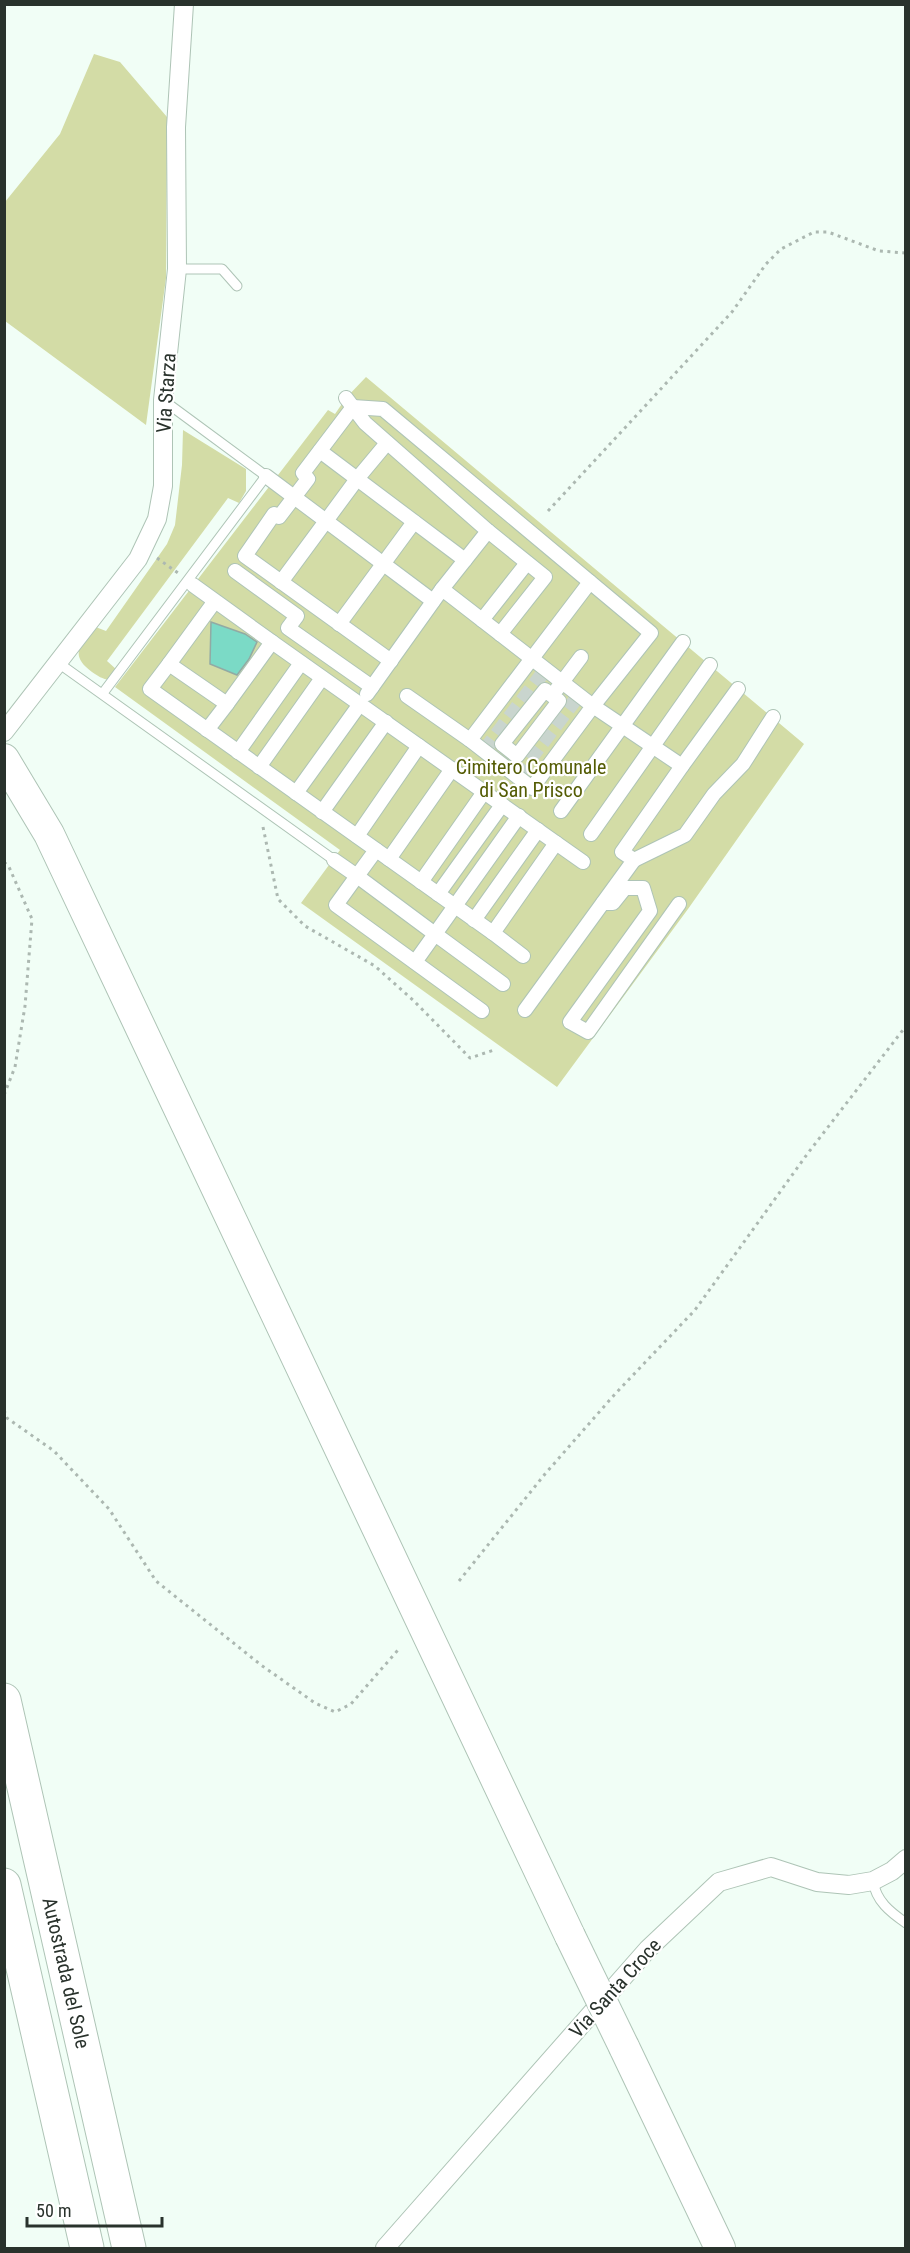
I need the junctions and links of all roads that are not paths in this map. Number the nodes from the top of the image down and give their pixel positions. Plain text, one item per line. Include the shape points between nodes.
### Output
1 (184, 4) edge
2 (177, 269) junction
3 (237, 286) dead end
4 (163, 400) junction
5 (350, 403) junction
6 (387, 443) junction
7 (320, 451) junction
8 (266, 476) junction
9 (357, 479) junction
10 (294, 497) junction
11 (326, 521) junction
12 (414, 522) junction
13 (488, 531) junction
14 (465, 560) junction
15 (527, 563) junction
16 (383, 564) junction
17 (235, 571) dead end
18 (280, 582) junction
19 (590, 582) junction
20 (193, 585) dead end
21 (438, 595) junction
22 (215, 601) junction
23 (482, 620) junction
24 (339, 624) junction
25 (500, 634) junction
26 (272, 642) junction
27 (683, 642) dead end
28 (581, 657) dead end
29 (532, 659) junction
30 (391, 661) junction
31 (57, 662) junction
32 (301, 663) junction
33 (169, 664) junction
34 (710, 665) dead end
35 (322, 678) junction
36 (562, 682) junction
37 (738, 688) dead end
38 (103, 693) junction
39 (367, 695) junction
40 (407, 696) dead end
41 (227, 704) junction
42 (593, 706) junction
43 (773, 717) dead end
44 (386, 722) junction
45 (622, 726) junction
46 (207, 730) junction
47 (4, 732) edge
48 (470, 740) junction
49 (418, 746) junction
50 (652, 747) junction
51 (238, 752) junction
52 (500, 763) junction
53 (8, 764) edge
54 (681, 766) junction
55 (259, 767) junction
56 (452, 769) junction
57 (484, 792) junction
58 (296, 793) junction
59 (502, 805) junction
60 (561, 811) dead end
61 (322, 812) junction
62 (519, 816) junction
63 (538, 830) junction
64 (591, 834) dead end
65 (357, 836) junction
66 (556, 843) junction
67 (376, 850) junction
68 (388, 859) junction
69 (334, 860) joint
70 (634, 860) junction
71 (583, 862) dead end
72 (357, 876) junction
73 (421, 882) junction
74 (438, 894) junction
75 (603, 903) junction
76 (679, 904) dead end
77 (455, 906) junction
78 (474, 920) junction
79 (493, 933) junction
80 (435, 934) junction
81 (523, 956) dead end
82 (415, 962) junction
83 (503, 984) dead end
84 (525, 1010) dead end
85 (482, 1011) dead end
86 (4, 1700) edge
87 (906, 1859) edge
88 (873, 1881) junction
89 (4, 1885) edge
90 (906, 1923) edge
91 (87, 2248) edge
92 (129, 2248) edge
93 (385, 2248) edge
94 (720, 2248) edge

1 - 2 street, Via Starza via 176,127
2 - 3 lane via 222,269
2 - 4 street, Via Starza
4 - 8 lane
4 - 31 street, Via Starza via 163,486 157,519 138,559
5 - 6 street
5 - 7 street
5 - 19 street via 383,410
6 - 9 street
6 - 13 street
7 - 9 street
7 - 10 street via 303,473 308,479
8 - 10 street
8 - 38 lane
9 - 11 street
9 - 12 street
10 - 11 street
10 - 18 street via 279,517 274,514 245,556
11 - 16 street
11 - 18 street
12 - 14 street
12 - 16 street
13 - 14 street
13 - 15 street
14 - 21 street
15 - 23 street
15 - 25 street via 545,577
16 - 21 street
16 - 24 street
17 - 39 street via 297,616 288,628
18 - 24 street
19 - 29 street
19 - 42 street via 651,633
20 - 22 street
21 - 23 street
21 - 30 street
22 - 26 street
22 - 33 street
23 - 25 street
24 - 30 street
25 - 29 street
26 - 32 street
26 - 41 street
27 - 45 street
28 - 36 street
29 - 36 street
29 - 48 street
30 - 39 street
31 - 38 lane
31 - 47 street, Via Starza
32 - 35 street
32 - 51 street
33 - 41 street
33 - 46 street via 150,689
34 - 50 street
35 - 39 street
35 - 55 street
36 - 42 street
36 - 52 street via 551,695 559,701 517,756 510,750
37 - 54 street
38 - 69 lane
39 - 44 street
39 - 58 street
40 - 48 street
41 - 46 street
42 - 45 street
42 - 52 street via 532,793
43 - 70 street via 743,764 714,794 686,835 667,849
44 - 49 street
44 - 61 street
45 - 50 street
45 - 60 street
46 - 51 street
48 - 52 street
49 - 56 street
49 - 65 street
50 - 54 street
50 - 64 street
51 - 55 street
53 - 94 highway, bridge via 49,834
54 - 70 street via 622,852
55 - 58 street
56 - 57 street
56 - 68 street
57 - 59 street
57 - 73 street
58 - 61 street
59 - 62 street
59 - 74 street
61 - 65 street
62 - 63 street
62 - 77 street
63 - 66 street
63 - 78 street
65 - 67 street
66 - 71 street
66 - 79 street
67 - 68 street
67 - 72 street
68 - 73 street
69 - 72 street
70 - 75 street
72 - 80 street
72 - 82 street via 336,905
73 - 74 street
74 - 77 street
75 - 76 street via 613,903 624,888 643,888 650,911 570,1022 588,1032
75 - 84 street
77 - 78 street
77 - 80 street
78 - 79 street
79 - 81 street
80 - 82 street
80 - 83 street
82 - 85 street
86 - 92 highway, Autostrada del Sole
87 - 88 street, Via Santa Croce
88 - 90 lane via 875,1893 888,1910
88 - 93 street, Via Santa Croce via 849,1885 817,1882 771,1868 719,1882 648,1949
89 - 91 highway, Autostrada del Sole

